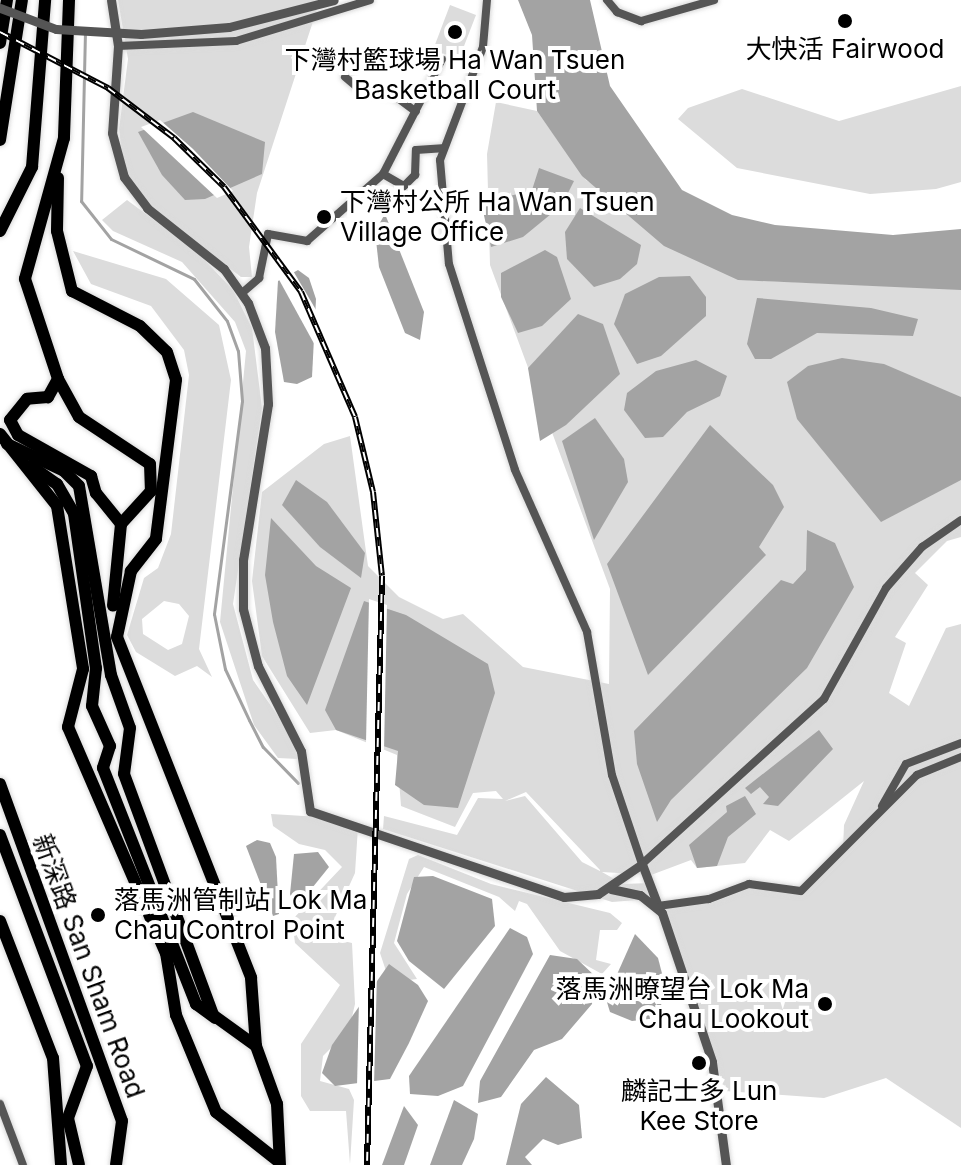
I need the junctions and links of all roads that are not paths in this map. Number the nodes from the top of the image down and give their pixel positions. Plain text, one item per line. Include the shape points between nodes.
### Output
1 (7, 0) edge
2 (22, 0) edge
3 (45, 0) edge
4 (69, 0) edge
5 (111, 0) edge
6 (334, 0) edge
7 (370, 0) edge
8 (487, 0) edge
9 (607, 0) edge
10 (714, 0) edge
11 (0, 8) edge
12 (0, 43) edge
13 (118, 46) junction
14 (442, 59) dead end
15 (345, 77) dead end
16 (416, 112) junction
17 (0, 140) edge
18 (442, 148) junction
19 (383, 174) junction
20 (58, 178) junction
21 (0, 231) edge
22 (242, 293) junction
23 (58, 379) junction
24 (2, 438) edge
25 (961, 520) edge
26 (121, 524) junction
27 (117, 637) junction
28 (961, 743) edge
29 (961, 757) edge
30 (0, 784) edge
31 (882, 806) junction
32 (0, 835) edge
33 (642, 864) junction
34 (610, 889) junction
35 (658, 906) junction
36 (0, 921) edge
37 (216, 1019) junction
38 (256, 1046) junction
39 (0, 1104) edge
40 (280, 1164) edge
41 (23, 1165) edge
42 (61, 1165) edge
43 (79, 1165) edge
44 (116, 1165) edge
45 (726, 1165) edge

1 - 12 main road
2 - 17 main road
3 - 21 main road via 32,167
4 - 20 main road via 69,77
5 - 13 street
6 - 11 street, bridge via 229,27 141,34 56,29
7 - 13 street via 236,41
8 - 18 street via 483,47
9 - 10 street via 617,12 641,21
13 - 22 street via 112,133 124,177 147,208 215,261
14 - 16 street
15 - 16 street via 358,88 395,96
16 - 19 street
18 - 19 street via 416,150 415,175 404,186
18 - 33 street via 441,215 458,304 515,470 587,632 612,775
19 - 22 street via 307,241 268,234 259,278
20 - 23 main road via 25,279
20 - 27 main road via 57,231 72,291 140,326 167,352 176,380 156,539 131,571
22 - 34 street via 262,337 269,383 243,560 243,609 258,666 301,751 310,811 557,895 585,897
23 - 26 main road via 86,427 150,464 151,491
23 - 26 main road via 48,397 27,399 10,420 18,435 91,476 96,493
24 - 37 main road via 57,484 74,514 96,668 92,706 110,746 103,768 196,1004
24 - 37 main road via 64,471 79,486 111,675 130,728 124,774
24 - 40 main road via 57,506 83,669 68,727 166,953 176,1015 216,1112 266,1146
25 - 33 street via 922,547 886,588 824,699
26 - 27 main road via 112,620
27 - 38 main road via 251,978
28 - 31 street via 906,764
29 - 31 street via 917,775
30 - 44 main road, 新深路 San Sham Road via 122,1121
31 - 35 street via 801,891 749,884 709,899
32 - 43 main road, 新深路 San Sham Road via 87,1066 68,1118
33 - 34 street
33 - 35 street
34 - 35 street via 633,891
35 - 45 street via 712,1062
36 - 42 main road via 53,1058
37 - 38 main road
38 - 40 main road via 277,1104
39 - 41 street

